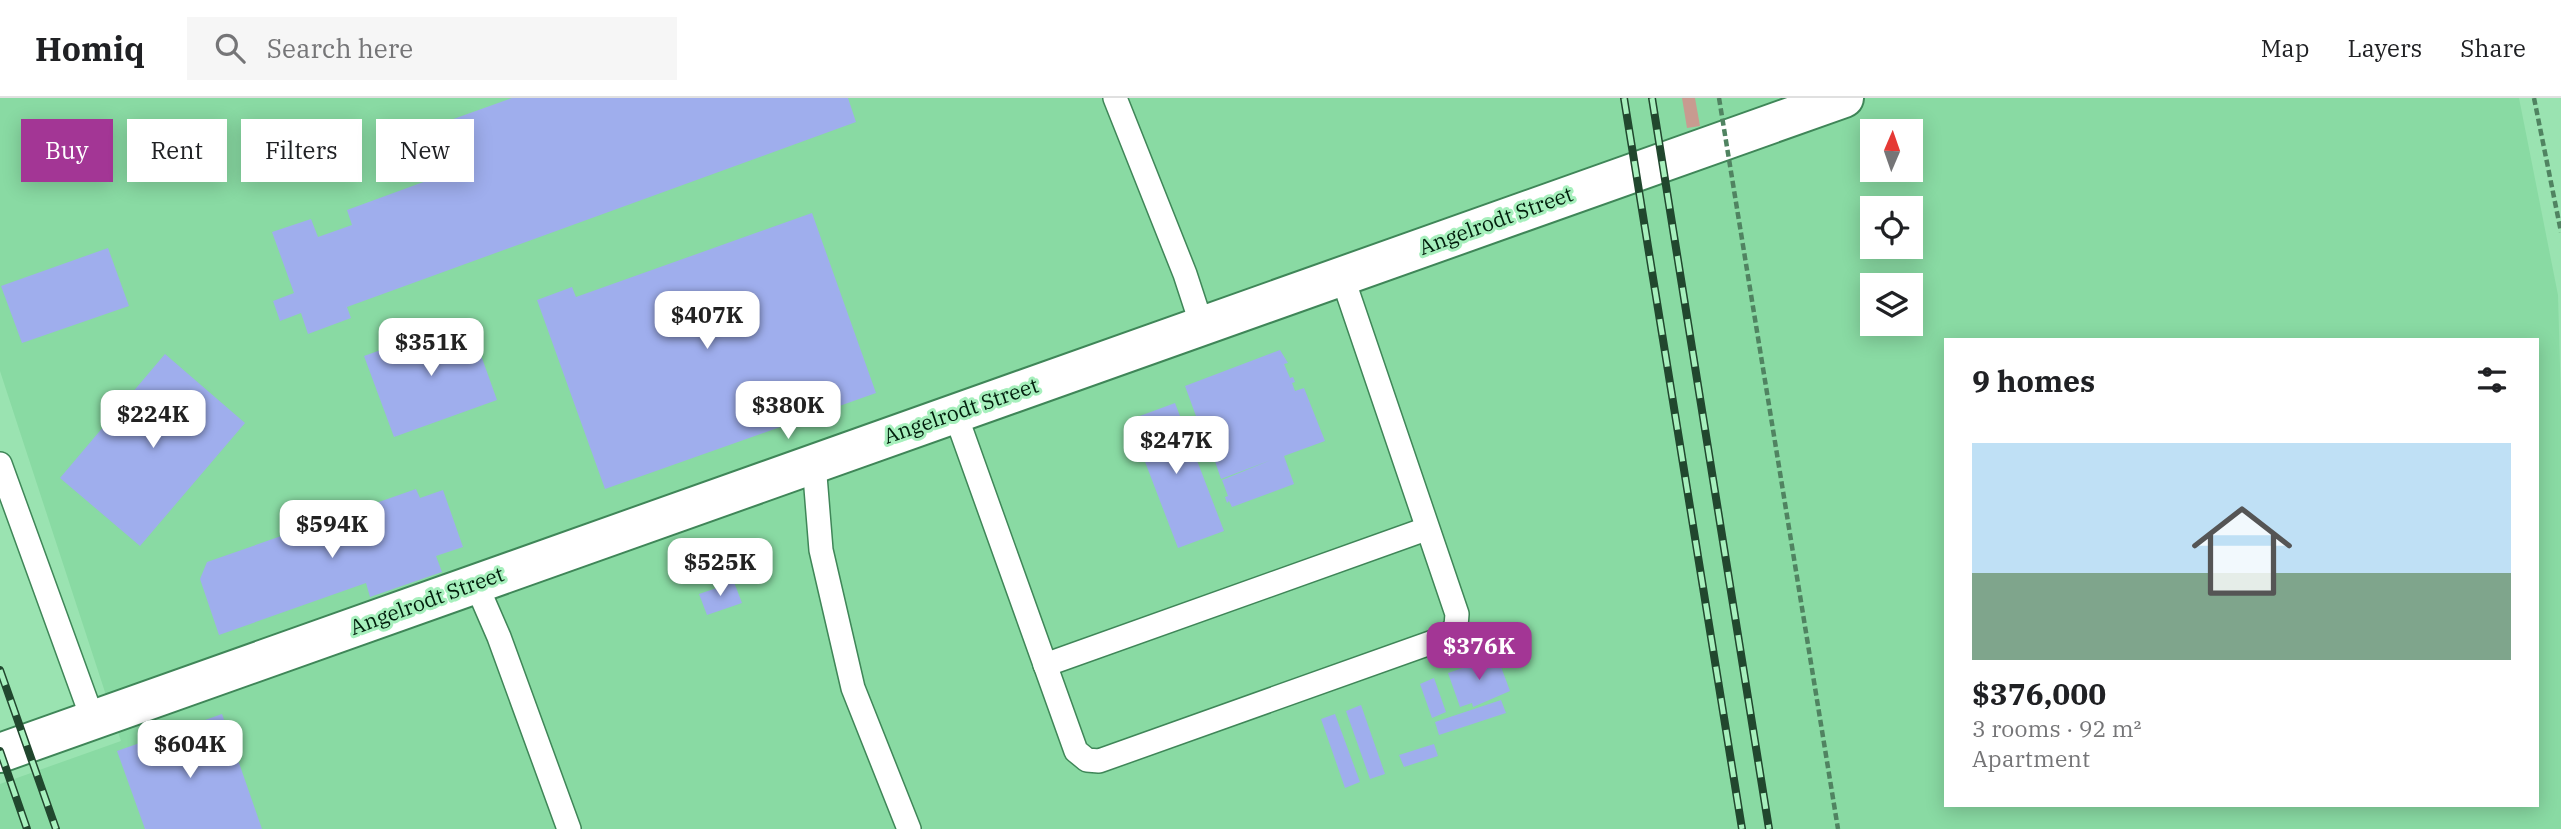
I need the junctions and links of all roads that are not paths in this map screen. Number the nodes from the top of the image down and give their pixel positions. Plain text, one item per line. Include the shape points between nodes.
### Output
1 (1115, 98) edge
2 (1844, 98) edge
3 (1342, 276) junction
4 (1202, 326) junction
5 (955, 414) junction
6 (814, 463) junction
7 (0, 464) edge
8 (1426, 529) junction
9 (476, 584) junction
10 (1045, 665) junction
11 (93, 720) junction
12 (0, 753) edge
13 (569, 829) edge
14 (909, 829) edge

1 - 4 lane
2 - 3 street, Angelrodt Street
3 - 4 street, Angelrodt Street
3 - 8 lane
4 - 5 street, Angelrodt Street
5 - 6 street, Angelrodt Street
5 - 10 lane
6 - 9 street, Angelrodt Street
6 - 14 lane via 821,550 853,688
7 - 11 lane
8 - 10 lane
8 - 10 lane via 1457,614 1456,626 1447,637 1099,761 1087,760 1076,751
9 - 11 street, Angelrodt Street
9 - 13 lane
11 - 12 street, Angelrodt Street

